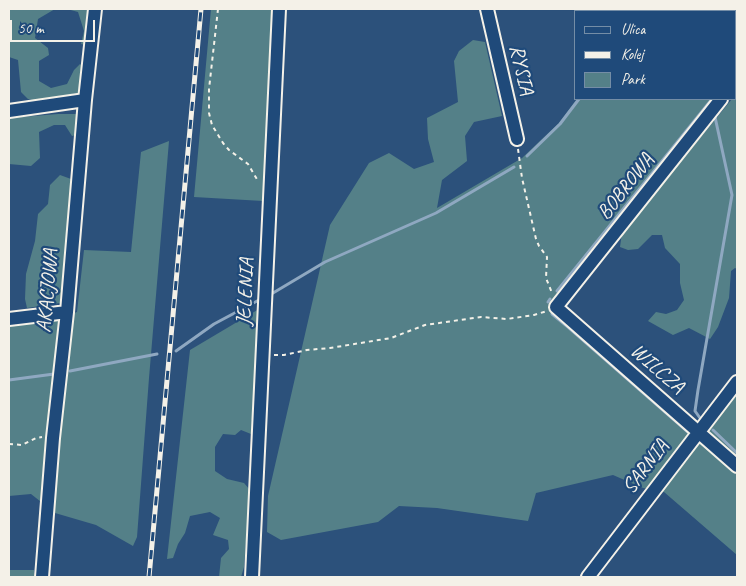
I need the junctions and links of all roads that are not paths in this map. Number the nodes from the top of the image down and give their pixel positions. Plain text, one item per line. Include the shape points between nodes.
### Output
1 (95, 9) edge
2 (279, 9) edge
3 (487, 9) edge
4 (85, 100) junction
5 (721, 100) edge
6 (9, 111) edge
7 (517, 139) road end
8 (558, 304) joint
9 (67, 312) junction
10 (9, 319) edge
11 (737, 382) edge
12 (699, 432) junction
13 (737, 466) edge
14 (42, 577) edge
15 (252, 577) edge
16 (588, 577) edge

1 - 4 street, AKACJOWA
2 - 15 street, JELENIA
3 - 7 street, RYSIA
4 - 6 street
4 - 9 street, AKACJOWA
5 - 8 street, BOBROWA
8 - 12 street, WILCZA
9 - 10 street
9 - 14 street, AKACJOWA
11 - 12 street, SARNIA
12 - 13 street, WILCZA
12 - 16 street, SARNIA

